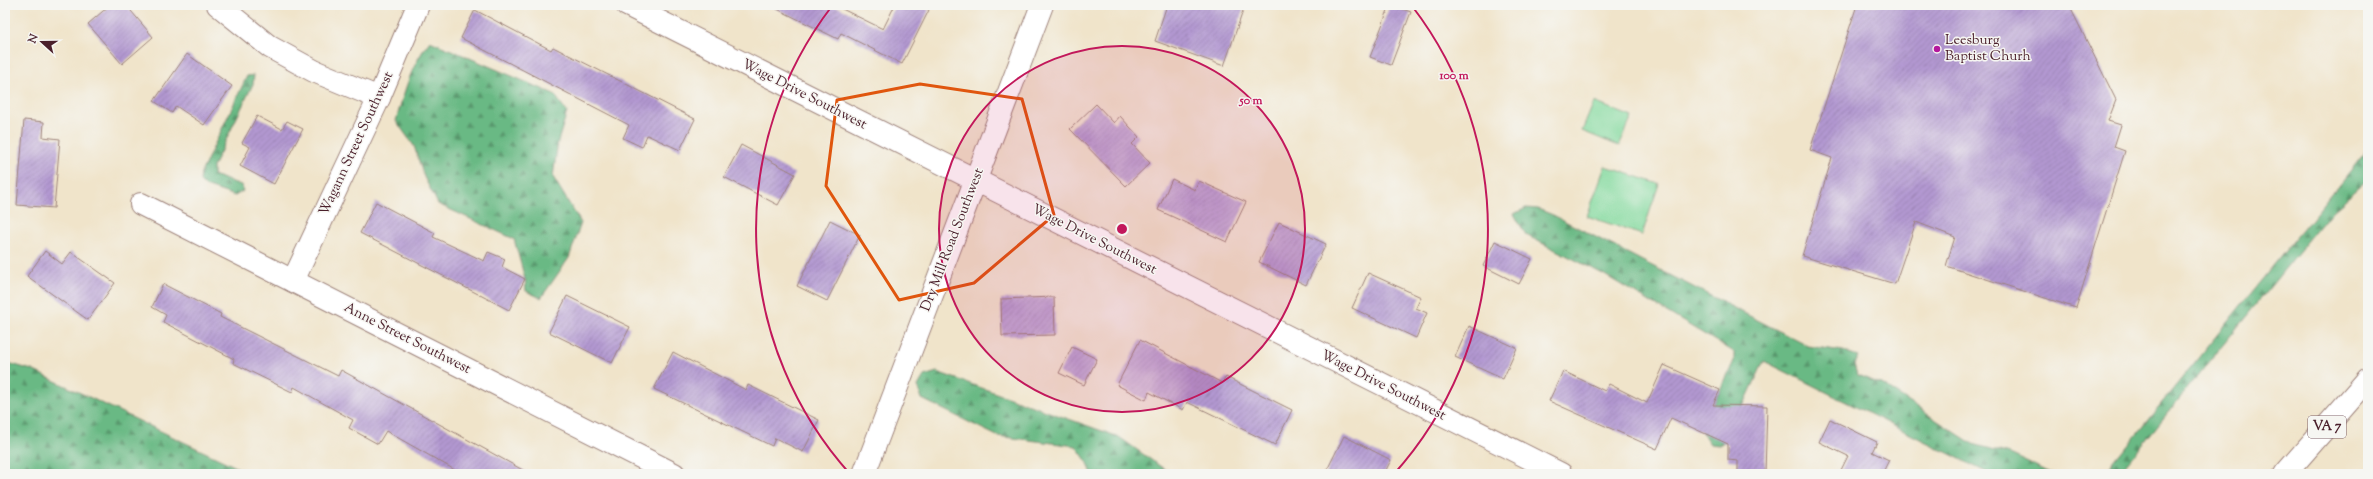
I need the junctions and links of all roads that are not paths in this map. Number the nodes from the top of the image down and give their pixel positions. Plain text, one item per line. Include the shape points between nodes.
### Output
1 (218, 5) edge
2 (418, 5) edge
3 (627, 5) edge
4 (1042, 5) edge
5 (379, 98) junction
6 (975, 181) junction
7 (140, 204) dead end
8 (293, 282) junction
9 (2368, 379) edge
10 (674, 474) edge
11 (864, 474) edge
12 (1561, 474) edge
13 (2285, 474) edge

1 - 5 main road via 270,47 314,72
2 - 5 main road, Wagann Street Southwest
3 - 6 main road, Wage Drive Southwest
4 - 6 main road, Dry Mill Road Southwest
5 - 8 main road, Wagann Street Southwest
6 - 11 main road, Dry Mill Road Southwest
6 - 12 main road, Wage Drive Southwest
7 - 8 main road, Anne Street Southwest
8 - 10 main road, Anne Street Southwest
9 - 13 main road, VA 7

